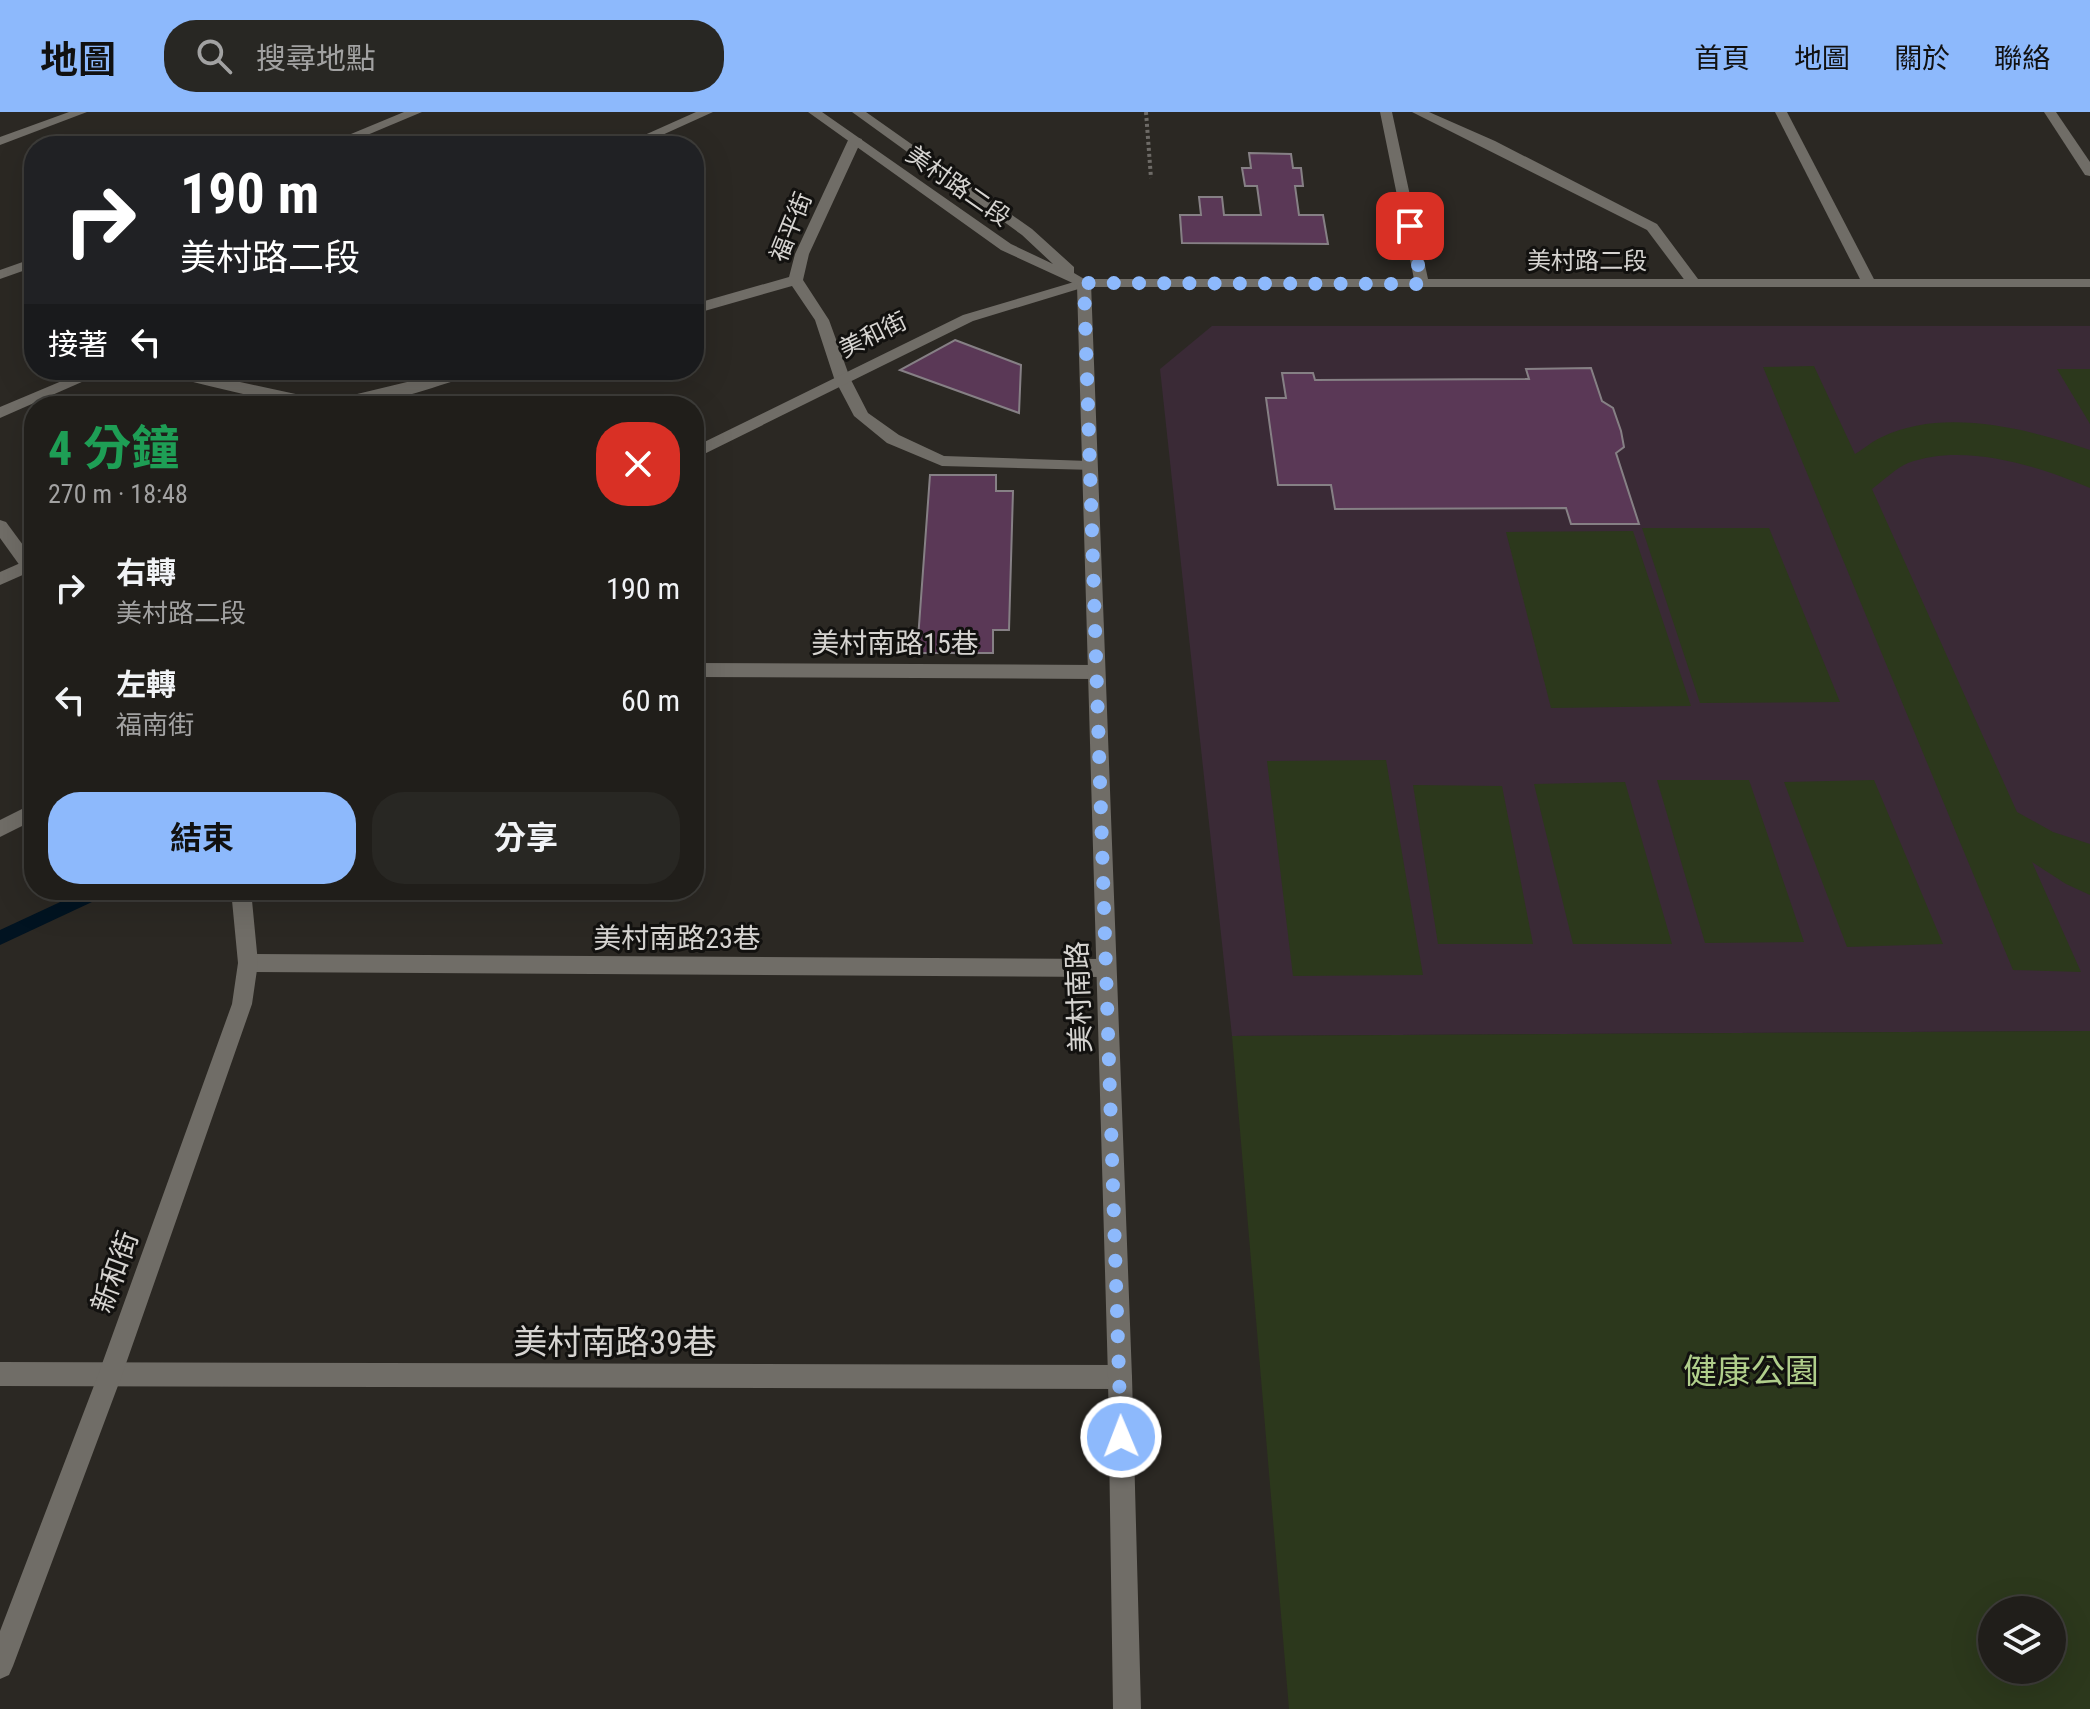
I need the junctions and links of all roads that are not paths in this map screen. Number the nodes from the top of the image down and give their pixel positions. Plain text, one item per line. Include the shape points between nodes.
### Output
1 (81, 112) edge
2 (416, 112) edge
3 (707, 112) edge
4 (814, 112) edge
5 (858, 112) edge
6 (1386, 112) edge
7 (1418, 112) edge
8 (1781, 112) edge
9 (2050, 112) edge
10 (355, 136) edge
11 (651, 136) edge
12 (855, 139) junction
13 (0, 141) edge
14 (2090, 172) edge
15 (24, 266) edge
16 (0, 275) edge
17 (796, 280) junction
18 (1084, 283) junction
19 (1694, 283) junction
20 (1869, 283) junction
21 (2090, 283) edge
22 (1422, 284) junction
23 (704, 306) edge
24 (842, 378) junction
25 (78, 380) edge
26 (204, 380) edge
27 (439, 380) edge
28 (40, 396) edge
29 (271, 396) edge
30 (376, 396) edge
31 (24, 403) edge
32 (0, 413) edge
33 (704, 449) edge
34 (1089, 466) junction
35 (0, 526) edge
36 (24, 558) edge
37 (24, 571) edge
38 (0, 579) edge
39 (704, 670) edge
40 (1095, 672) junction
41 (24, 816) edge
42 (0, 829) edge
43 (242, 900) edge
44 (248, 963) junction
45 (1106, 968) junction
46 (0, 1374) edge
47 (110, 1375) junction
48 (1120, 1377) junction
49 (0, 1666) edge
50 (1127, 1709) edge

1 - 13 street
2 - 10 street
3 - 11 street
4 - 12 street, 美村路二段
5 - 18 street, 美村路二段 via 1027,232
6 - 22 street
7 - 19 street via 1652,227
8 - 20 street
9 - 14 street
12 - 17 street, 福平街 via 802,254
12 - 18 street, 美村路二段 via 1006,247
15 - 16 street
17 - 23 street, 福平街
17 - 24 street via 822,320
18 - 22 street, 美村路二段
18 - 24 street, 美和街 via 968,318
18 - 34 street, 美村南路
19 - 20 street, 美村路二段
19 - 22 street, 美村路二段
20 - 21 street, 美村路二段
24 - 33 street, 美和街
24 - 34 street via 862,416 893,439 942,461
25 - 28 street
26 - 29 street
27 - 30 street
31 - 32 street
34 - 40 street, 美村南路
35 - 36 street
37 - 38 street
39 - 40 street, 美村南路15巷
40 - 45 street, 美村南路
41 - 42 street
43 - 44 street, 新和街
44 - 45 street, 美村南路23巷
44 - 47 street, 新和街 via 242,1004
45 - 48 street, 美村南路
46 - 47 street, 美村南路39巷
47 - 48 street, 美村南路39巷
47 - 49 street, 新和街
48 - 50 street, 美村南路

